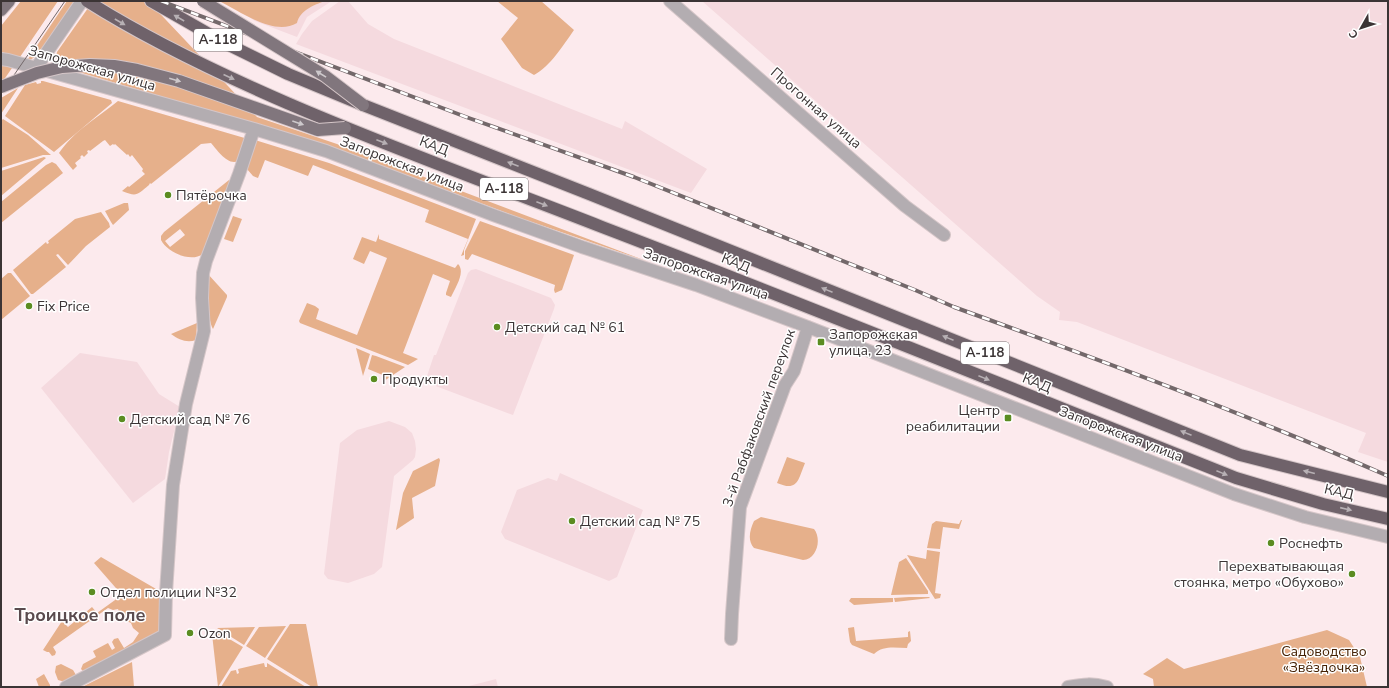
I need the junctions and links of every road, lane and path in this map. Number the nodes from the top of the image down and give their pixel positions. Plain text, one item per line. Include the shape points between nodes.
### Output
1 (9, 1) edge
2 (82, 1) edge
3 (87, 1) edge
4 (151, 1) edge
5 (203, 1) edge
6 (670, 1) edge
7 (1, 10) edge
8 (3, 58) edge
9 (36, 68) junction
10 (1, 87) edge
11 (363, 105) junction
12 (345, 128) junction
13 (254, 129) junction
14 (944, 235) dead end
15 (808, 327) junction
16 (1388, 492) edge
17 (1388, 519) edge
18 (1388, 537) edge
19 (731, 639) dead end
20 (66, 687) edge
21 (1068, 687) edge
22 (1107, 687) edge

1 - 7 main road
2 - 9 street
3 -> 12 highway, КАД / А-118 via 156,42 212,70
11 -> 4 highway, КАД / А-118, bridge via 288,74 221,41
11 -> 5 main road, bridge via 325,76
6 - 14 street, Прогонная улица via 905,206
8 - 9 street, Запорожская улица
9 - 13 street, Запорожская улица
10 -> 12 main road, bridge via 37,73 62,67 114,66 179,81 318,130
16 -> 11 highway, КАД / А-118 via 1240,455
12 -> 17 highway, КАД / А-118 via 669,252 1236,478 1323,504
13 - 15 street, Запорожская улица via 326,151 500,218 696,285
13 - 20 street via 203,273 204,331 186,404 173,485 165,635
15 - 18 street, Запорожская улица via 1234,494 1305,517
15 - 19 street, 3-й Рабфаковский переулок via 794,370 785,385 740,508
21 - 22 street via 1093,684

